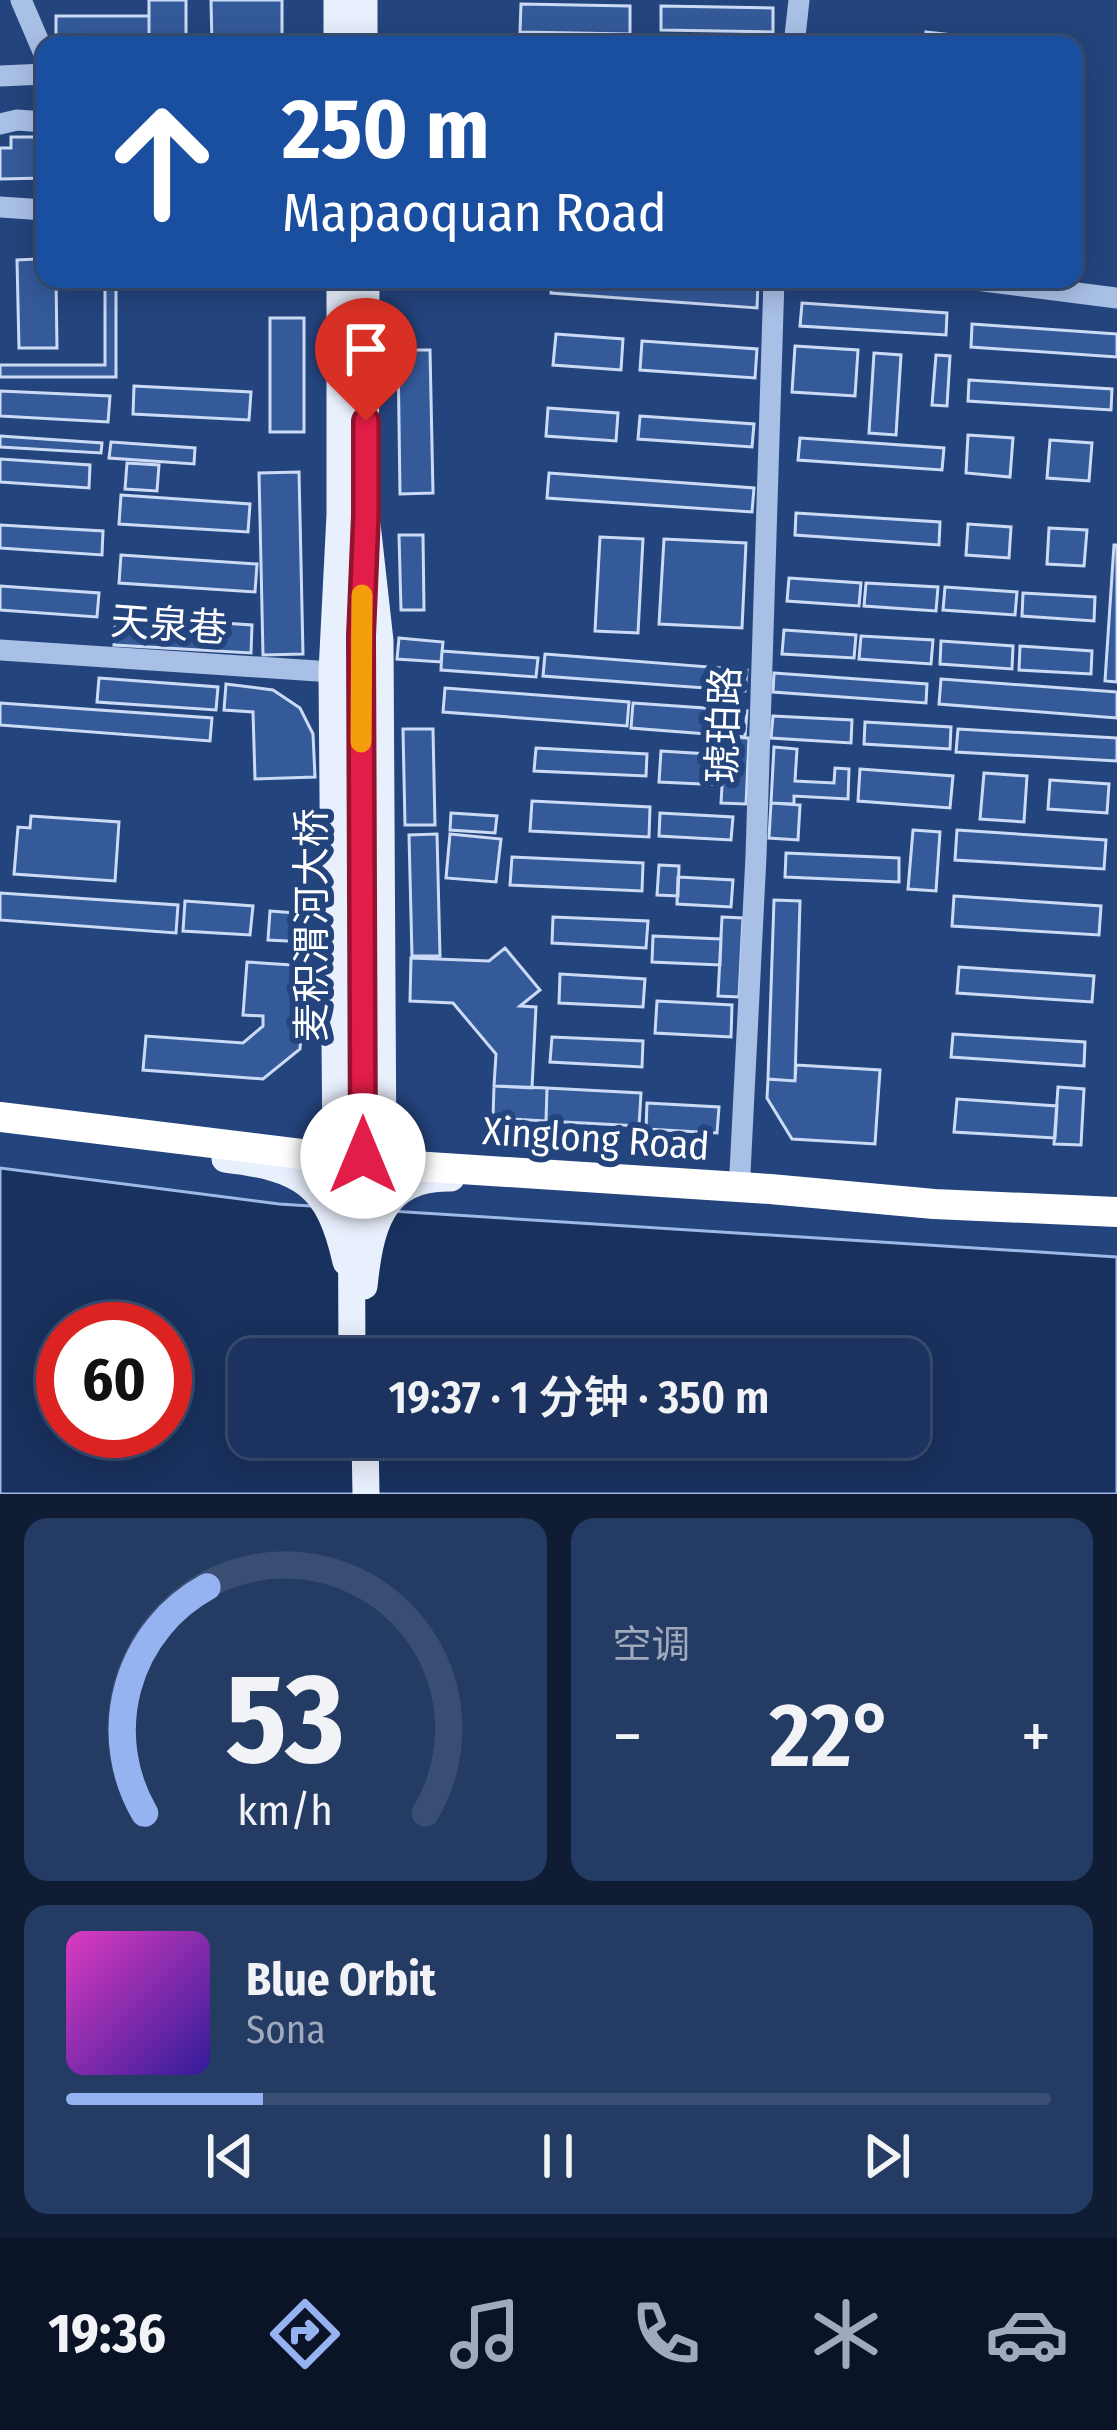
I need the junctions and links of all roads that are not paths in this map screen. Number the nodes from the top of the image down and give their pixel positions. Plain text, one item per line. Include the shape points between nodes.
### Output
1 (20, 0) edge
2 (337, 0) edge
3 (364, 0) edge
4 (799, 0) edge
5 (36, 36) edge
6 (337, 36) edge
7 (364, 36) edge
8 (795, 36) edge
9 (36, 74) edge
10 (0, 76) edge
11 (36, 121) edge
12 (0, 124) edge
13 (0, 207) edge
14 (36, 209) edge
15 (340, 288) edge
16 (366, 288) edge
17 (774, 288) edge
18 (1039, 288) edge
19 (1117, 298) edge
20 (353, 515) junction
21 (0, 650) edge
22 (332, 671) junction
23 (0, 1103) edge
24 (0, 1117) edge
25 (0, 1131) edge
26 (336, 1151) junction
27 (383, 1156) junction
28 (740, 1173) junction
29 (1117, 1198) edge
30 (934, 1204) junction
31 (1117, 1212) edge
32 (358, 1287) junction
33 (354, 1338) edge
34 (363, 1338) edge
35 (352, 1458) edge
36 (365, 1458) edge
37 (351, 1494) edge
38 (366, 1494) edge

1 - 5 street
2 - 6 main road
3 - 7 main road
4 - 8 street
9 - 10 street
11 - 12 street
13 - 14 street
15 - 20 main road
16 - 20 main road
17 - 28 street, 琥珀路
18 - 19 street
20 - 22 main road
20 - 27 main road via 380,640
20 - 32 main road, 麦积渭河大桥, bridge
21 - 22 street, 天泉巷
22 - 26 main road
23 - 26 highway, Xinglong Road
24 - 26 highway, Xinglong Road
25 - 32 main road, bridge via 281,1169 318,1192
26 - 27 highway, Xinglong Road
27 - 28 highway, Xinglong Road
27 - 30 highway, Xinglong Road
28 - 29 highway, Xinglong Road
30 - 31 highway, Xinglong Road
30 - 32 main road via 418,1181 376,1221
32 - 33 main road, 麦积渭河大桥, bridge
32 - 34 main road, 麦积渭河大桥
35 - 37 main road
36 - 38 main road

